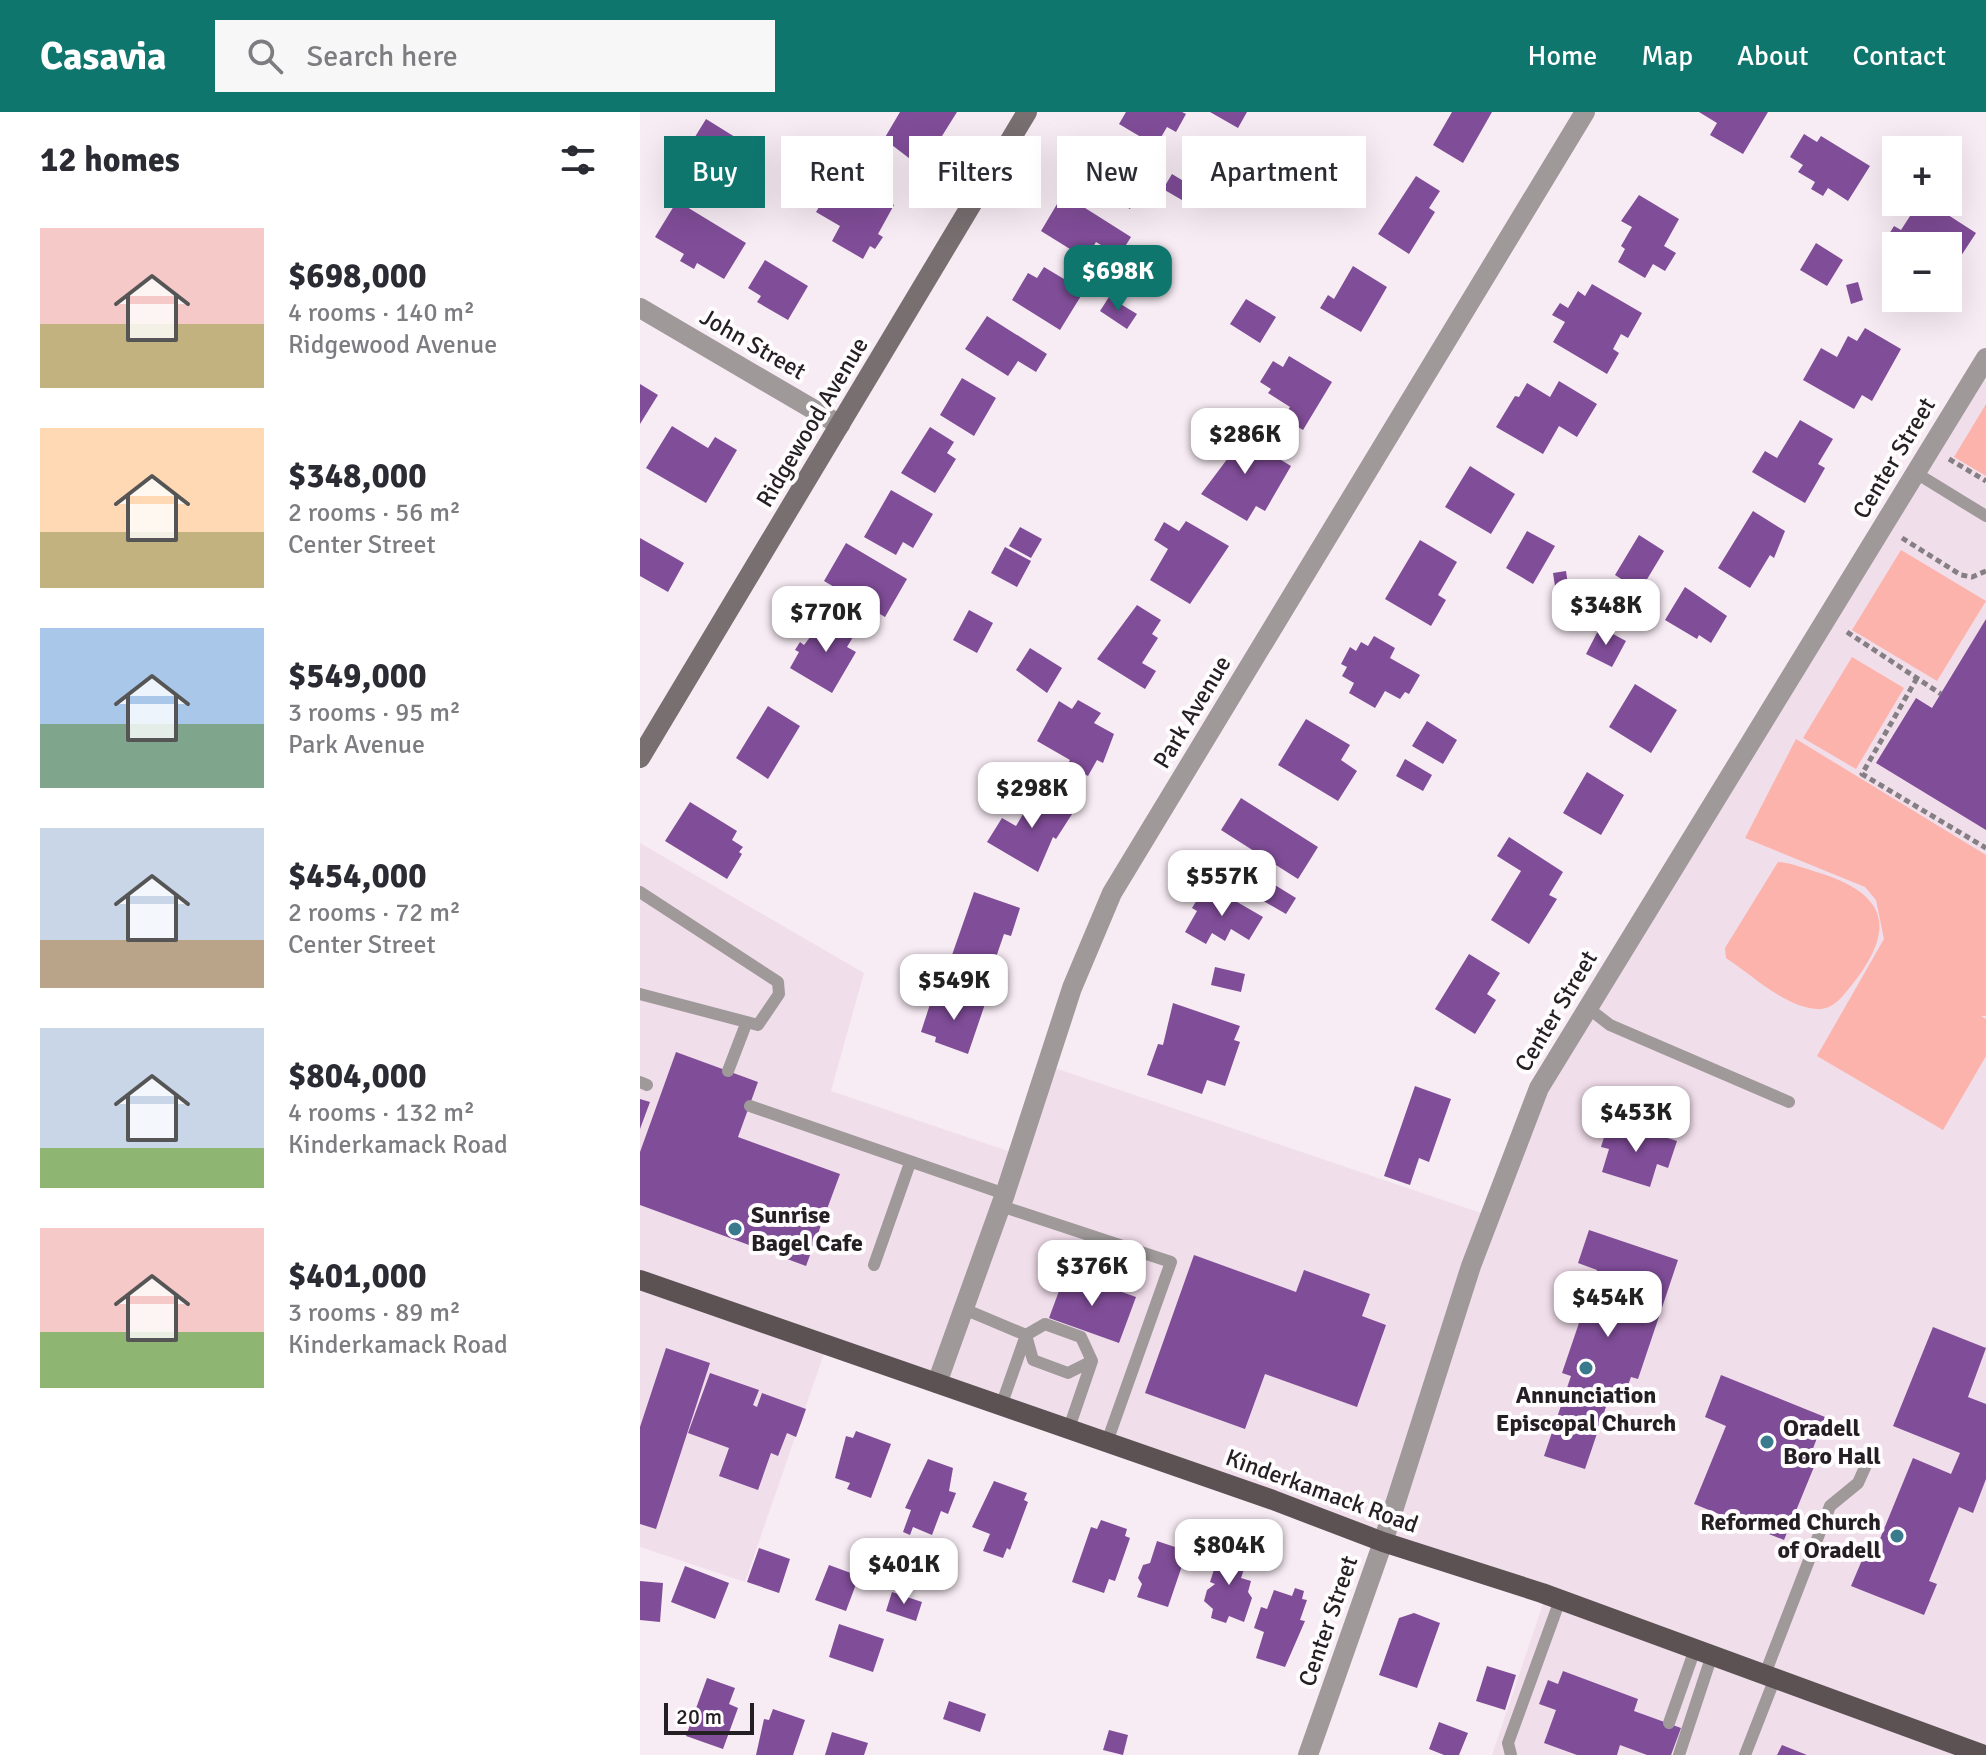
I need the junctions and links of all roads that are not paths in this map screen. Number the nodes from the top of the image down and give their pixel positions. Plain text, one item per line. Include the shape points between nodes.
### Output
1 (1027, 112) edge
2 (1585, 112) edge
3 (640, 308) edge
4 (1986, 358) edge
5 (840, 425) junction
6 (1916, 473) junction
7 (1986, 516) edge
8 (640, 758) edge
9 (640, 892) edge
10 (640, 994) edge
11 (1588, 1008) junction
12 (746, 1024) junction
13 (728, 1071) dead end
14 (1789, 1102) dead end
15 (750, 1106) dead end
16 (910, 1163) junction
17 (1003, 1200) junction
18 (874, 1265) dead end
19 (640, 1280) edge
20 (964, 1309) junction
21 (1026, 1335) junction
22 (1092, 1361) junction
23 (937, 1383) junction
24 (1001, 1406) junction
25 (1069, 1428) junction
26 (1107, 1442) junction
27 (1871, 1454) dead end
28 (1383, 1542) junction
29 (1560, 1600) junction
30 (1703, 1652) junction
31 (1770, 1676) junction
32 (1669, 1723) dead end
33 (1984, 1749) edge
34 (1308, 1755) edge
35 (1511, 1755) edge
36 (1679, 1755) edge
37 (1745, 1755) edge

1 - 5 street, Ridgewood Avenue
2 - 17 street, Park Avenue via 1112,893 1072,988
3 - 5 street, John Street
4 - 6 street, Center Street
5 - 8 street, Ridgewood Avenue
6 - 7 lane
6 - 11 street, Center Street
9 - 12 lane via 778,982 779,994 758,1025
10 - 12 lane
11 - 14 lane via 1610,1025
11 - 28 street, Center Street via 1539,1088 1471,1266
12 - 13 lane
15 - 16 lane
16 - 17 lane
16 - 18 lane
17 - 20 street, Park Avenue
17 - 26 lane via 1171,1262
19 - 23 main road, Kinderkamack Road
20 - 21 lane
20 - 23 street, Park Avenue
21 - 22 lane via 1045,1324 1081,1337
21 - 22 lane via 1033,1360 1068,1373
21 - 24 lane
22 - 25 lane
23 - 24 main road, Kinderkamack Road
24 - 25 main road, Kinderkamack Road
25 - 26 main road, Kinderkamack Road
26 - 28 main road, Kinderkamack Road
27 - 31 lane via 1858,1483 1830,1506
28 - 29 main road, Kinderkamack Road
28 - 34 street, Center Street
29 - 30 main road, Kinderkamack Road
29 - 35 lane via 1508,1743
30 - 31 main road, Kinderkamack Road
30 - 32 lane
30 - 36 lane
31 - 33 main road, Kinderkamack Road
31 - 37 lane

